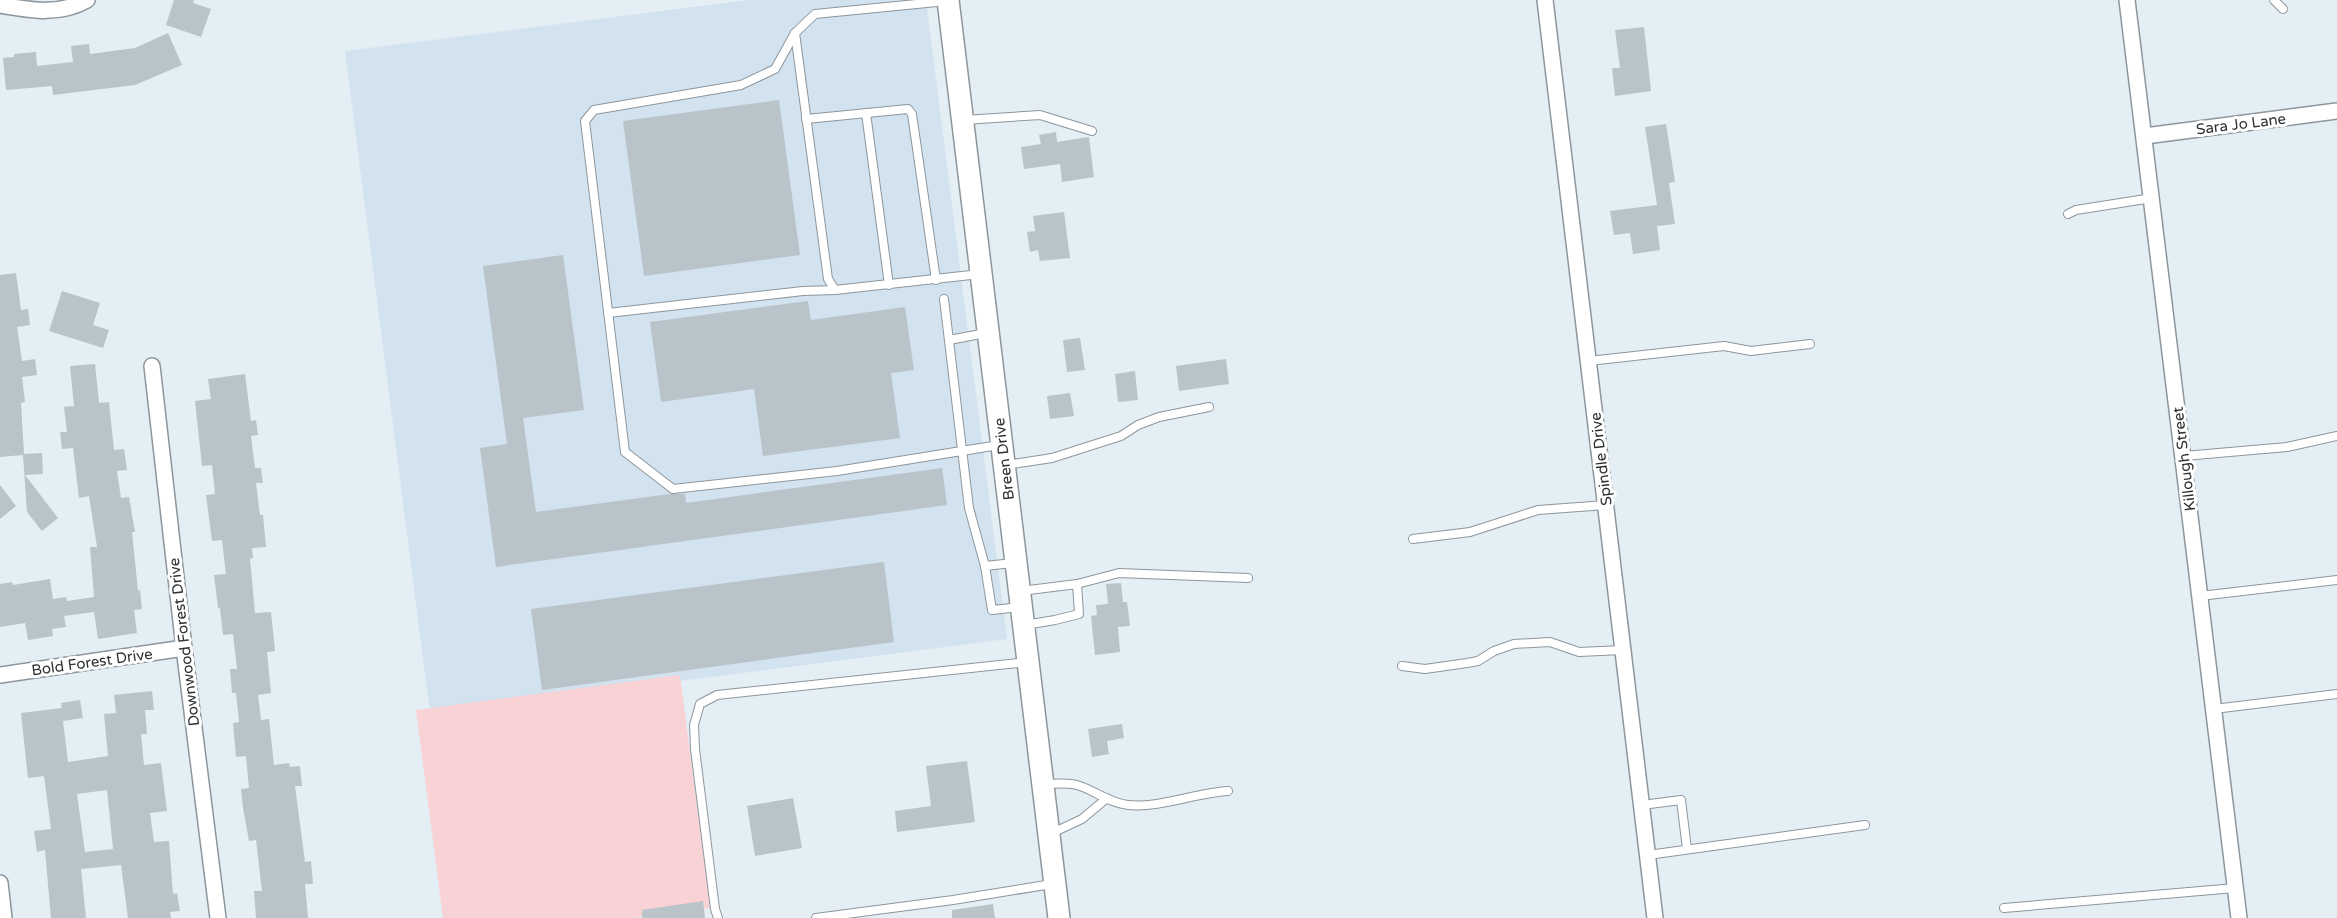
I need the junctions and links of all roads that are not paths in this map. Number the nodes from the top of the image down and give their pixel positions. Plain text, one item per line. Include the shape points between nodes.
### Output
1 (949, 0) edge
2 (1545, 0) edge
3 (2127, 0) edge
4 (2274, 0) edge
5 (85, 1) edge
6 (0, 5) edge
7 (2283, 9) dead end
8 (795, 33) junction
9 (2337, 111) edge
10 (866, 113) junction
11 (806, 119) junction
12 (963, 120) junction
13 (1092, 131) dead end
14 (2145, 136) junction
15 (2152, 198) junction
16 (2068, 214) dead end
17 (981, 273) junction
18 (936, 280) junction
19 (889, 285) junction
20 (836, 290) junction
21 (944, 299) dead end
22 (608, 313) junction
23 (988, 333) junction
24 (949, 340) junction
25 (1810, 344) dead end
26 (1589, 361) junction
27 (152, 366) dead end
28 (1209, 407) dead end
29 (2337, 436) edge
30 (963, 450) junction
31 (1003, 455) junction
32 (2184, 456) junction
33 (1606, 505) junction
34 (1413, 539) dead end
35 (1016, 562) junction
36 (985, 566) junction
37 (1248, 578) dead end
38 (2337, 580) edge
39 (1077, 584) junction
40 (2200, 596) junction
41 (1022, 608) junction
42 (184, 648) junction
43 (1623, 650) junction
44 (1028, 662) junction
45 (1402, 666) dead end
46 (0, 675) edge
47 (2337, 694) edge
48 (2214, 709) junction
49 (1043, 784) junction
50 (1228, 791) dead end
51 (1107, 798) junction
52 (1642, 805) junction
53 (1865, 825) dead end
54 (1049, 834) junction
55 (1687, 849) junction
56 (1648, 855) junction
57 (0, 883) edge
58 (1055, 883) junction
59 (0, 888) edge
60 (2235, 888) junction
61 (2004, 908) dead end
62 (4, 918) edge
63 (218, 918) edge
64 (718, 918) edge
65 (816, 918) edge
66 (1059, 918) edge
67 (1655, 918) edge
68 (2239, 918) edge

1 - 8 lane via 815,14
1 - 12 street, Breen Drive
2 - 26 street, Spindle Drive
3 - 14 street, Killough Street
4 - 7 lane
5 - 6 street via 47,11
8 - 11 lane
8 - 22 lane via 775,69 741,85 594,110 585,121
9 - 14 street, Sara Jo Lane
10 - 11 lane
10 - 18 lane via 908,109 912,114
10 - 19 lane
11 - 20 lane via 828,279
12 - 13 lane via 1040,115
12 - 17 street, Breen Drive
14 - 15 street, Killough Street
15 - 16 lane
15 - 32 street, Killough Street
17 - 18 lane
17 - 23 street, Breen Drive
18 - 19 lane
19 - 20 lane
20 - 22 lane
21 - 24 lane
22 - 30 lane via 625,452 673,489 837,471
23 - 24 lane
23 - 31 street, Breen Drive
24 - 30 lane
25 - 26 lane via 1751,351 1724,346
26 - 33 street, Spindle Drive
27 - 42 street, Downwood Forest Drive
28 - 31 lane via 1159,417 1120,436 1052,458
29 - 32 lane via 2287,447
30 - 31 lane
30 - 36 lane via 969,508
31 - 35 street, Breen Drive
32 - 40 street, Killough Street
33 - 34 lane via 1538,510 1470,532
33 - 43 street, Spindle Drive
35 - 36 lane
35 - 41 street, Breen Drive
36 - 41 lane via 992,610
37 - 39 lane via 1119,573
38 - 40 lane
39 - 41 lane via 1050,586
39 - 41 lane via 1079,614 1056,620
40 - 48 street, Killough Street
41 - 44 street, Breen Drive
42 - 46 street, Bold Forest Drive
42 - 63 street, Downwood Forest Drive
43 - 45 lane via 1579,652 1550,642 1514,644 1478,661 1425,669
43 - 52 street, Spindle Drive
44 - 49 street, Breen Drive
44 - 64 lane via 717,695 700,704 694,725 694,749
47 - 48 lane
48 - 60 street, Killough Street
49 - 51 lane via 1076,784
49 - 54 street, Breen Drive
50 - 51 lane via 1143,805 1121,804
51 - 54 lane via 1082,819
52 - 55 lane via 1681,800
52 - 56 street, Spindle Drive
53 - 55 lane
54 - 58 street, Breen Drive
55 - 56 lane
56 - 67 street, Spindle Drive
57 - 59 street
58 - 65 lane
58 - 66 street, Breen Drive
59 - 62 street
60 - 61 lane
60 - 68 street, Killough Street

